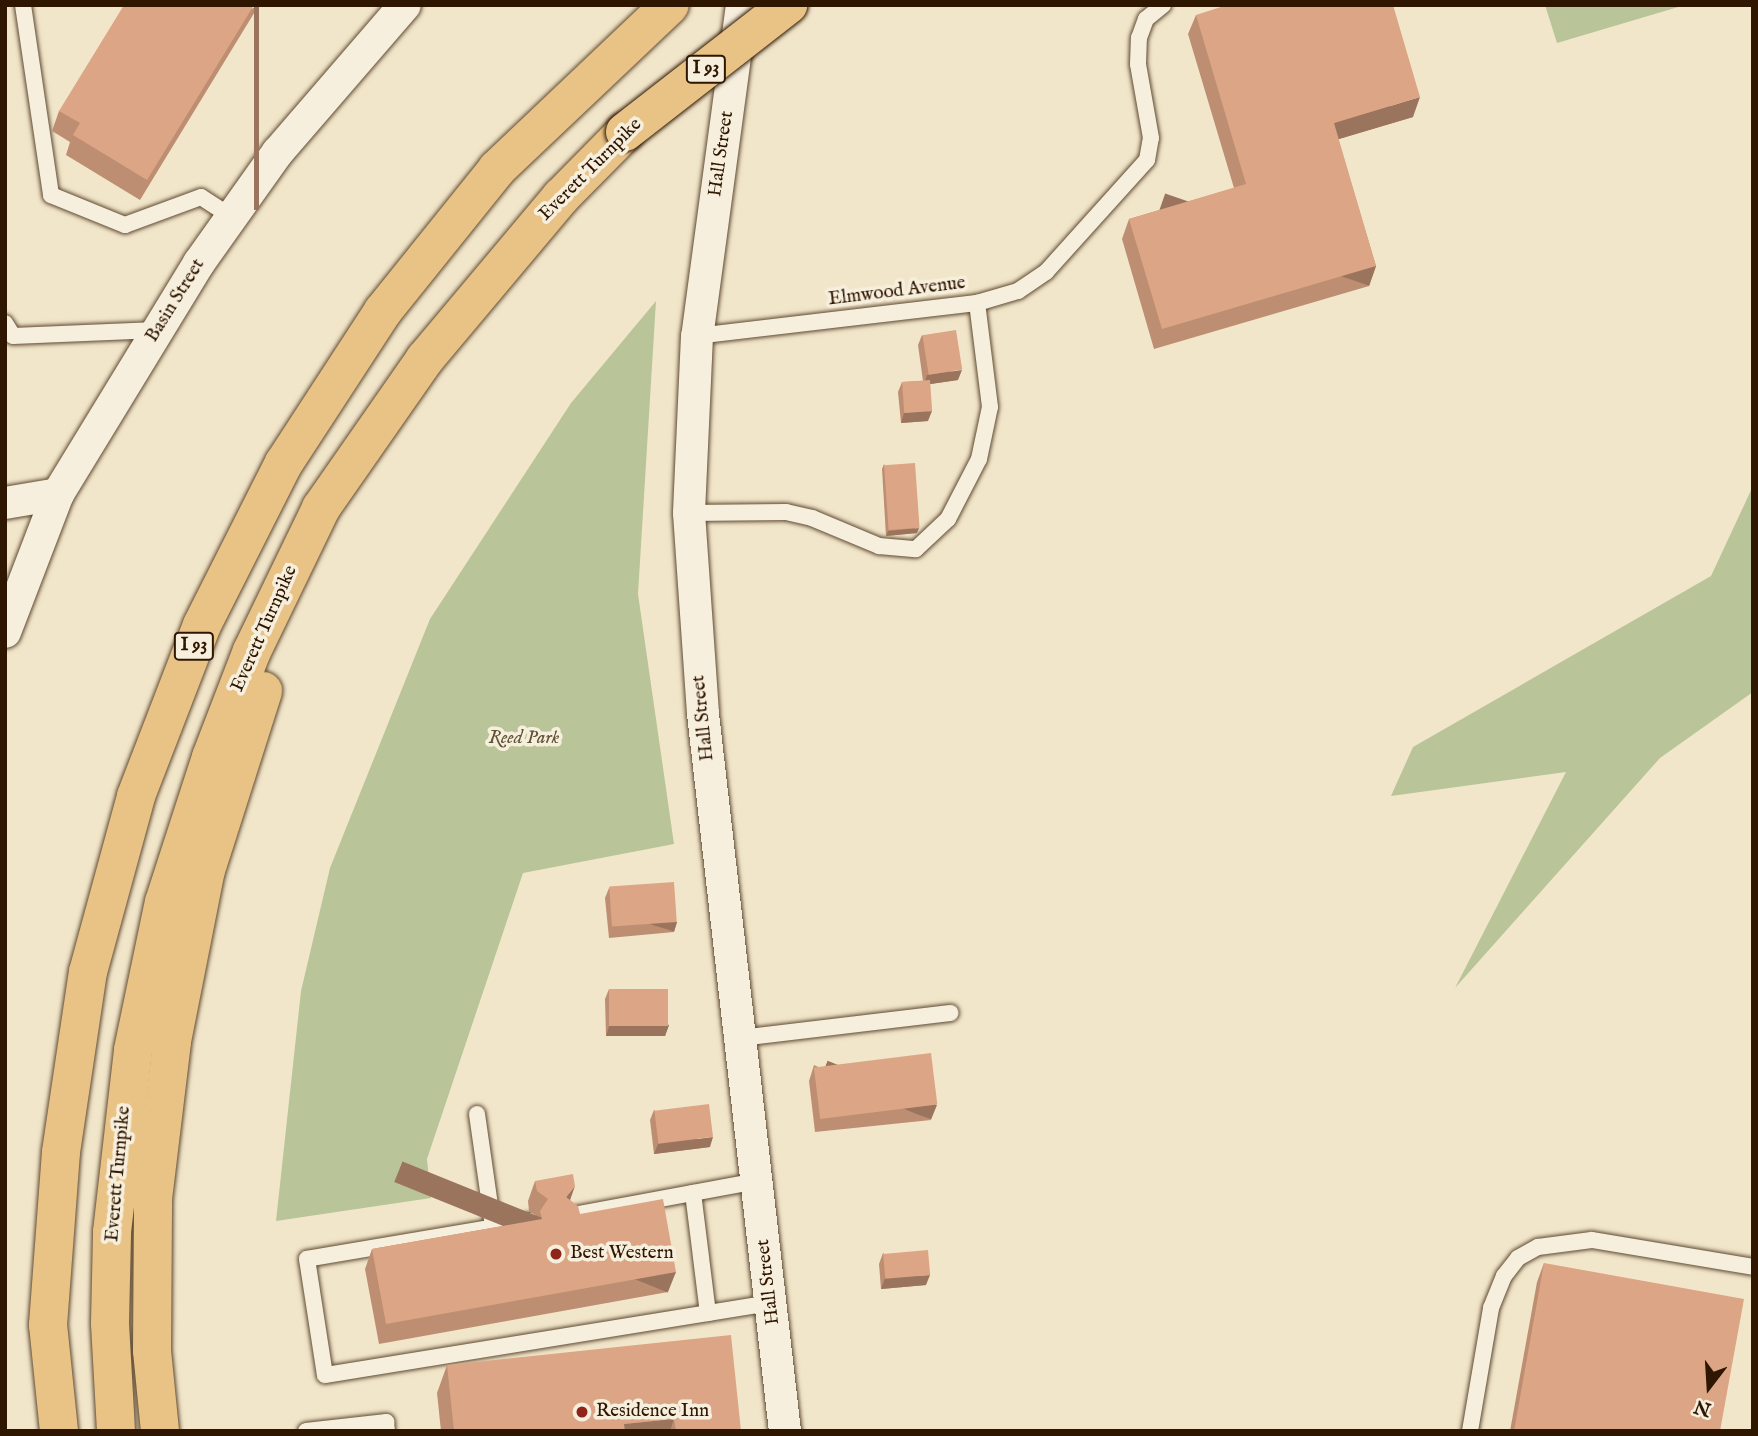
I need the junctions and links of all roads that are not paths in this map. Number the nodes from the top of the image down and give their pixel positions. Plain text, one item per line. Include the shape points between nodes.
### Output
1 (23, 5) edge
2 (405, 5) edge
3 (670, 5) edge
4 (742, 5) edge
5 (788, 5) edge
6 (1163, 5) edge
7 (230, 216) junction
8 (977, 303) junction
9 (5, 323) edge
10 (157, 330) junction
11 (697, 335) junction
12 (58, 494) junction
13 (5, 503) edge
14 (321, 509) junction
15 (689, 513) junction
16 (5, 632) edge
17 (951, 1013) dead end
18 (740, 1038) junction
19 (477, 1114) dead end
20 (757, 1181) junction
21 (693, 1193) junction
22 (569, 1216) edge
23 (531, 1221) edge
24 (492, 1227) junction
25 (1753, 1267) edge
26 (772, 1303) junction
27 (708, 1313) junction
28 (48, 1325) junction
29 (36, 1431) edge
30 (59, 1431) edge
31 (116, 1431) edge
32 (160, 1431) edge
33 (306, 1431) edge
34 (387, 1431) edge
35 (785, 1431) edge
36 (1470, 1431) edge

1 - 7 lane via 51,195 125,225 201,197
2 - 7 street, Basin Street via 358,55
3 - 28 highway, I 93 via 497,169 383,311 284,463 202,625 136,796 88,972 61,1152
4 - 11 street, Hall Street
5 - 14 highway, Everett Turnpike / I 93, bridge via 625,132 561,197 425,359
6 - 8 lane via 1146,19 1139,38 1138,64 1151,138 1146,160 1046,272 1018,291
7 - 10 street, Basin Street
8 - 11 lane, Elmwood Avenue
8 - 15 lane, Elmwood Avenue via 990,407 988,432 948,519 916,549 894,550 786,512
9 - 10 lane via 13,336
10 - 12 street, Basin Street
11 - 15 street, Hall Street
12 - 13 street
12 - 16 street, Basin Street
14 - 31 highway, Everett Turnpike / I 93 via 252,651 211,757 164,902 133,1050 118,1167 110,1323
14 - 32 highway via 226,799 188,945 153,1199 152,1351
15 - 18 street, Hall Street via 703,714
17 - 18 lane
18 - 20 street, Hall Street
19 - 24 lane
20 - 21 lane
20 - 26 street, Hall Street
21 - 22 lane
21 - 27 lane
23 - 24 lane
24 - 27 lane via 307,1259 326,1375
25 - 36 lane via 1592,1240 1538,1247 1518,1258 1503,1276 1491,1308
26 - 27 lane
26 - 35 street, Hall Street
28 - 29 highway
28 - 30 highway, I 93
33 - 34 lane via 386,1423

